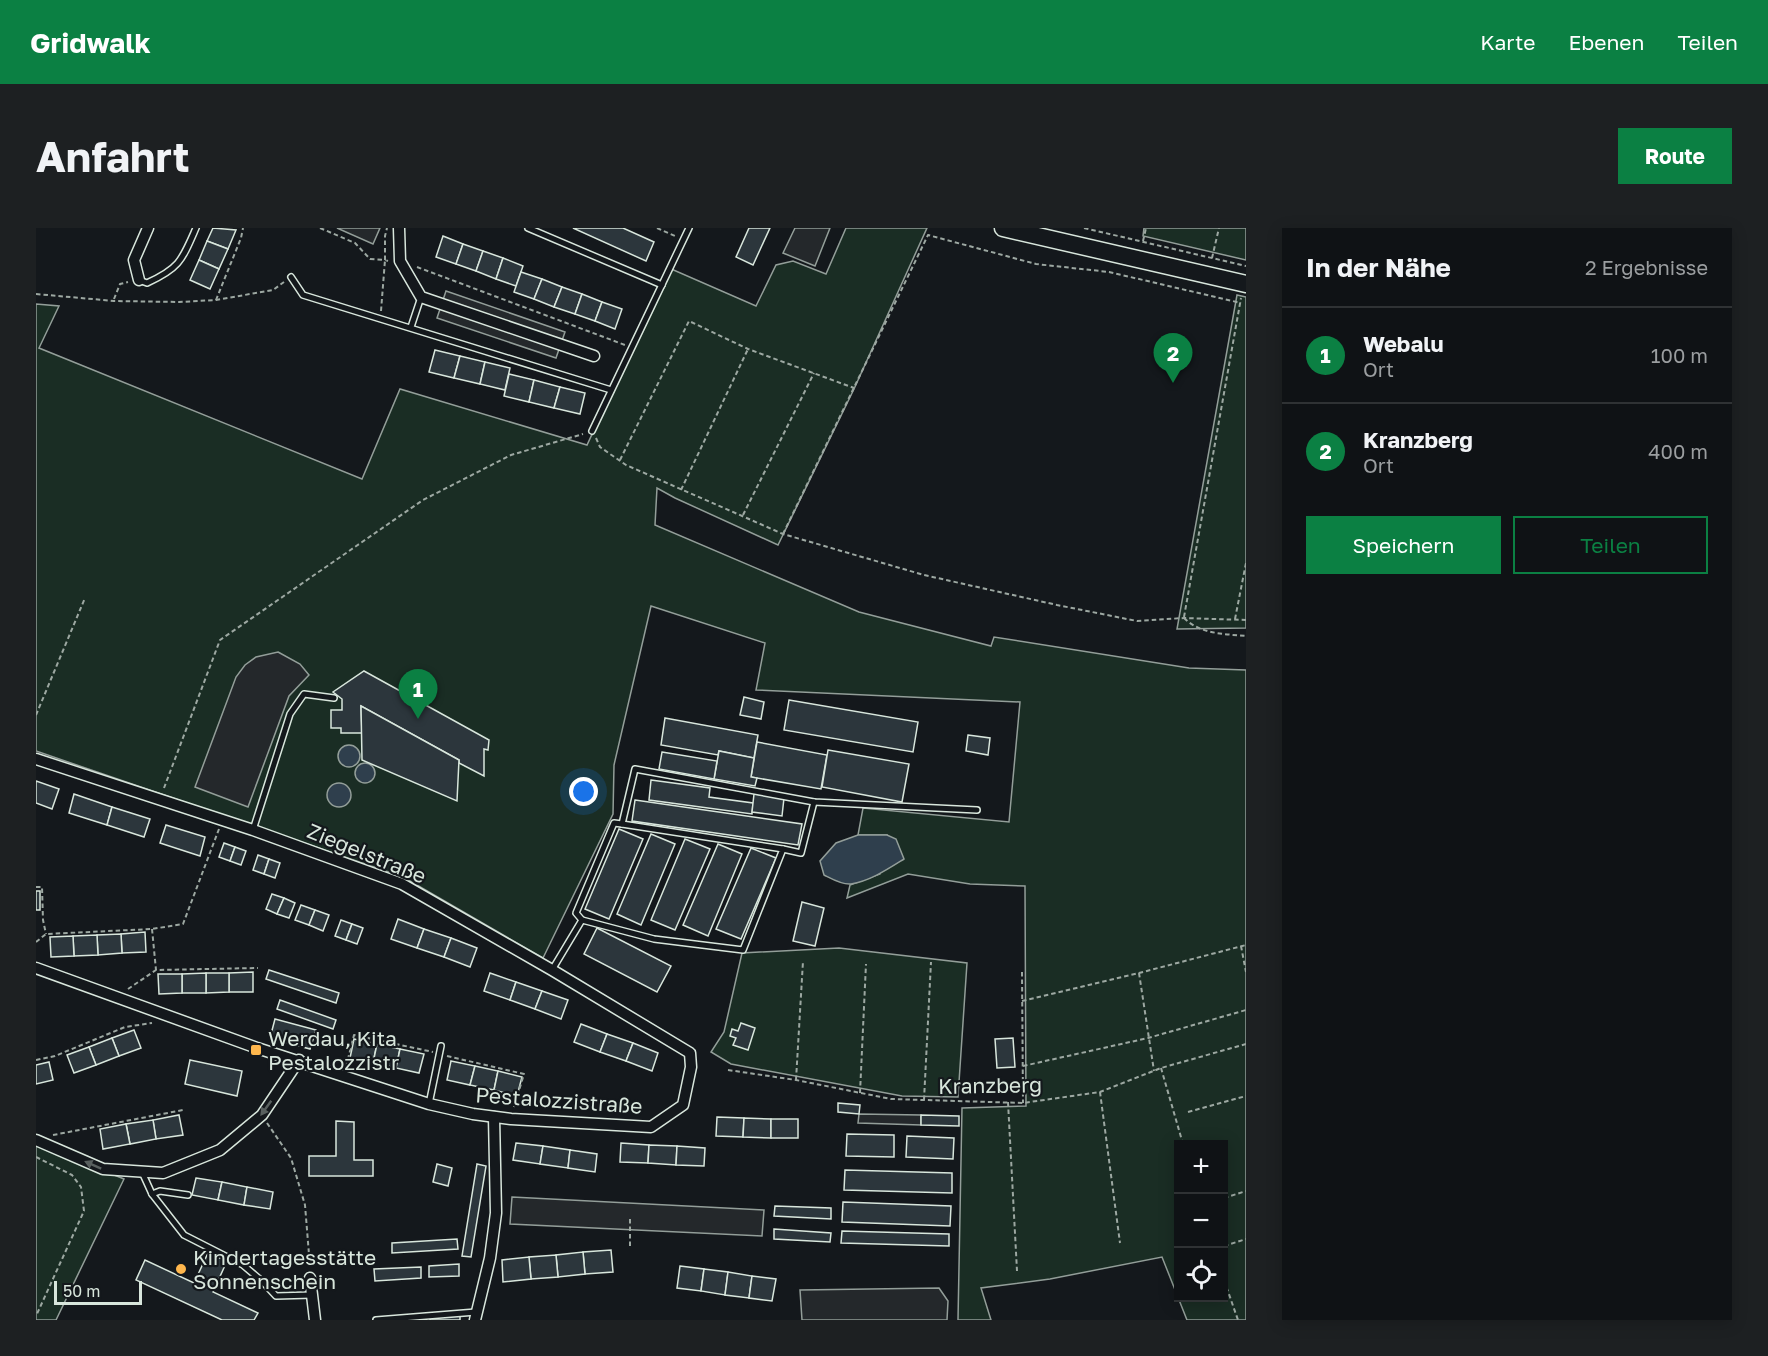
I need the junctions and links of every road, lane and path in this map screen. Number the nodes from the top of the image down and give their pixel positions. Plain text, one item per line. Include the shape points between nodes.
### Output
1 (148, 228) edge
2 (196, 228) edge
3 (243, 228) edge
4 (320, 228) edge
5 (387, 228) edge
6 (399, 228) edge
7 (528, 228) edge
8 (657, 228) edge
9 (689, 228) edge
10 (1003, 228) edge
11 (1084, 228) edge
12 (1146, 228) edge
13 (1219, 228) edge
14 (683, 240) junction
15 (1143, 241) junction
16 (1212, 258) junction
17 (385, 260) junction
18 (400, 261) junction
19 (1200, 274) junction
20 (291, 277) joint
21 (1245, 278) edge
22 (139, 280) junction
23 (662, 285) junction
24 (36, 294) edge
25 (421, 297) junction
26 (216, 300) junction
27 (114, 301) junction
28 (1241, 303) junction
29 (379, 317) junction
30 (411, 327) junction
31 (633, 348) junction
32 (748, 348) junction
33 (594, 356) dead end
34 (814, 373) junction
35 (854, 388) junction
36 (611, 390) junction
37 (592, 431) junction
38 (620, 461) junction
39 (681, 489) junction
40 (742, 516) junction
41 (783, 534) junction
42 (1246, 563) edge
43 (85, 598) dead end
44 (1184, 618) junction
45 (1235, 620) junction
46 (1246, 620) edge
47 (1246, 636) edge
48 (334, 698) dead end
49 (36, 715) edge
50 (36, 759) edge
51 (160, 800) junction
52 (814, 802) junction
53 (977, 810) dead end
54 (222, 820) junction
55 (622, 824) junction
56 (253, 830) junction
57 (783, 849) junction
58 (36, 887) edge
59 (582, 920) junction
60 (152, 929) junction
61 (46, 934) junction
62 (36, 942) edge
63 (1246, 945) edge
64 (1241, 946) junction
65 (803, 961) dead end
66 (931, 962) dead end
67 (866, 964) dead end
68 (36, 968) edge
69 (258, 968) dead end
70 (156, 970) junction
71 (552, 970) junction
72 (1022, 972) dead end
73 (1246, 972) edge
74 (1139, 973) junction
75 (117, 997) junction
76 (1022, 1000) junction
77 (1246, 1010) edge
78 (178, 1018) junction
79 (1148, 1038) junction
80 (1246, 1044) edge
81 (441, 1046) dead end
82 (690, 1053) joint
83 (36, 1060) edge
84 (299, 1060) junction
85 (1023, 1066) junction
86 (1161, 1068) junction
87 (728, 1070) dead end
88 (1154, 1071) junction
89 (796, 1080) junction
90 (1100, 1092) junction
91 (860, 1093) junction
92 (1246, 1096) edge
93 (924, 1101) junction
94 (1008, 1102) junction
95 (1023, 1103) junction
96 (429, 1104) junction
97 (183, 1110) dead end
98 (1188, 1112) dead end
99 (262, 1115) junction
100 (494, 1117) junction
101 (47, 1136) dead end
102 (36, 1140) edge
103 (1182, 1140) edge
104 (36, 1157) edge
105 (142, 1172) junction
106 (1246, 1191) edge
107 (152, 1194) junction
108 (188, 1195) dead end
109 (1228, 1196) edge
110 (630, 1219) dead end
111 (1246, 1239) edge
112 (1120, 1243) dead end
113 (1228, 1245) edge
114 (630, 1246) dead end
115 (1017, 1271) dead end
116 (310, 1278) joint
117 (1228, 1291) edge
118 (312, 1295) junction
119 (476, 1316) edge
120 (36, 1317) edge
121 (315, 1320) edge
122 (376, 1320) edge
123 (1238, 1320) edge

1 - 22 street via 134,260
2 - 22 lane via 181,261 167,274 147,283
3 - 26 path
4 - 17 path via 355,243 370,260
5 - 17 path
6 - 18 street
7 - 23 lane
8 - 14 path
9 - 14 lane
10 - 19 main road
11 - 15 path
12 - 15 path
13 - 16 path
14 - 23 lane
15 - 16 path
16 - 19 path
16 - 21 path
17 - 18 path
17 - 29 path
18 - 25 street
18 - 31 path via 412,259 417,267
19 - 21 main road
20 - 26 path via 273,290
20 - 29 lane via 303,295
21 - 28 path
22 - 27 path via 120,284
23 - 31 lane
24 - 27 path
25 - 30 lane
25 - 33 street
26 - 27 path
28 - 35 path via 1109,272 1036,264 928,235
28 - 44 path
29 - 30 lane
30 - 36 lane
31 - 36 lane
32 - 34 path
32 - 38 path via 689,321
32 - 39 path
34 - 35 path
34 - 40 path
35 - 41 path
36 - 37 lane
37 - 38 path via 600,447
37 - 51 path via 511,454 423,500 220,640
38 - 39 path
39 - 40 path
40 - 41 path
41 - 44 path via 924,575 1056,605 1137,621
42 - 45 path
43 - 49 path
44 - 45 path
44 - 47 path via 1206,631
45 - 46 path
48 - 56 lane via 304,694 290,714
50 - 51 street, Ziegelstraße
51 - 54 street, Ziegelstraße
52 - 53 lane
52 - 55 lane via 635,769
52 - 57 lane via 801,853
54 - 56 street, Ziegelstraße
54 - 60 path via 183,924
55 - 57 lane
55 - 59 lane via 614,823 580,903 576,913
56 - 71 street, Ziegelstraße via 402,884
57 - 59 lane via 743,950 654,939
58 - 61 path via 42,887
59 - 71 lane
60 - 61 path
60 - 70 path
61 - 62 path
63 - 64 path
64 - 73 path
64 - 74 path
65 - 89 path
66 - 93 path
67 - 91 path
68 - 75 street, Pestalozzistraße
69 - 70 path
70 - 75 path
71 - 82 street, Ziegelstraße
72 - 76 path
74 - 76 path
74 - 79 path
75 - 78 street, Pestalozzistraße
76 - 85 path
77 - 79 path
78 - 83 path via 125,1027
78 - 84 street, Pestalozzistraße
79 - 85 path
79 - 88 path
80 - 86 path, Kranzberg
81 - 96 lane
82 - 100 street, Pestalozzistraße via 683,1105 651,1126
84 - 96 street, Pestalozzistraße
84 -> 99 street
85 - 95 path
86 - 88 path, Kranzberg
86 - 103 path
87 - 89 path, Kranzberg
88 - 90 path, Kranzberg
89 - 91 path, Kranzberg
90 - 95 path, Kranzberg
90 - 112 path
91 - 93 path, Kranzberg
92 - 98 path
93 - 94 path, Kranzberg
94 - 95 path, Kranzberg
94 - 115 path
96 - 100 street, Pestalozzistraße
97 - 101 path
99 - 105 street via 220,1150 163,1173
99 - 116 path via 291,1158 305,1205
100 - 119 street via 496,1213
105 -> 102 street via 103,1169
104 - 120 path via 72,1175 81,1187 84,1211
105 - 107 lane
106 - 109 path
107 - 108 lane via 160,1191
107 - 118 lane via 184,1234 243,1265 276,1296
110 - 114 path
111 - 113 path
116 - 118 street
117 - 123 path
118 - 121 street
119 - 122 lane

